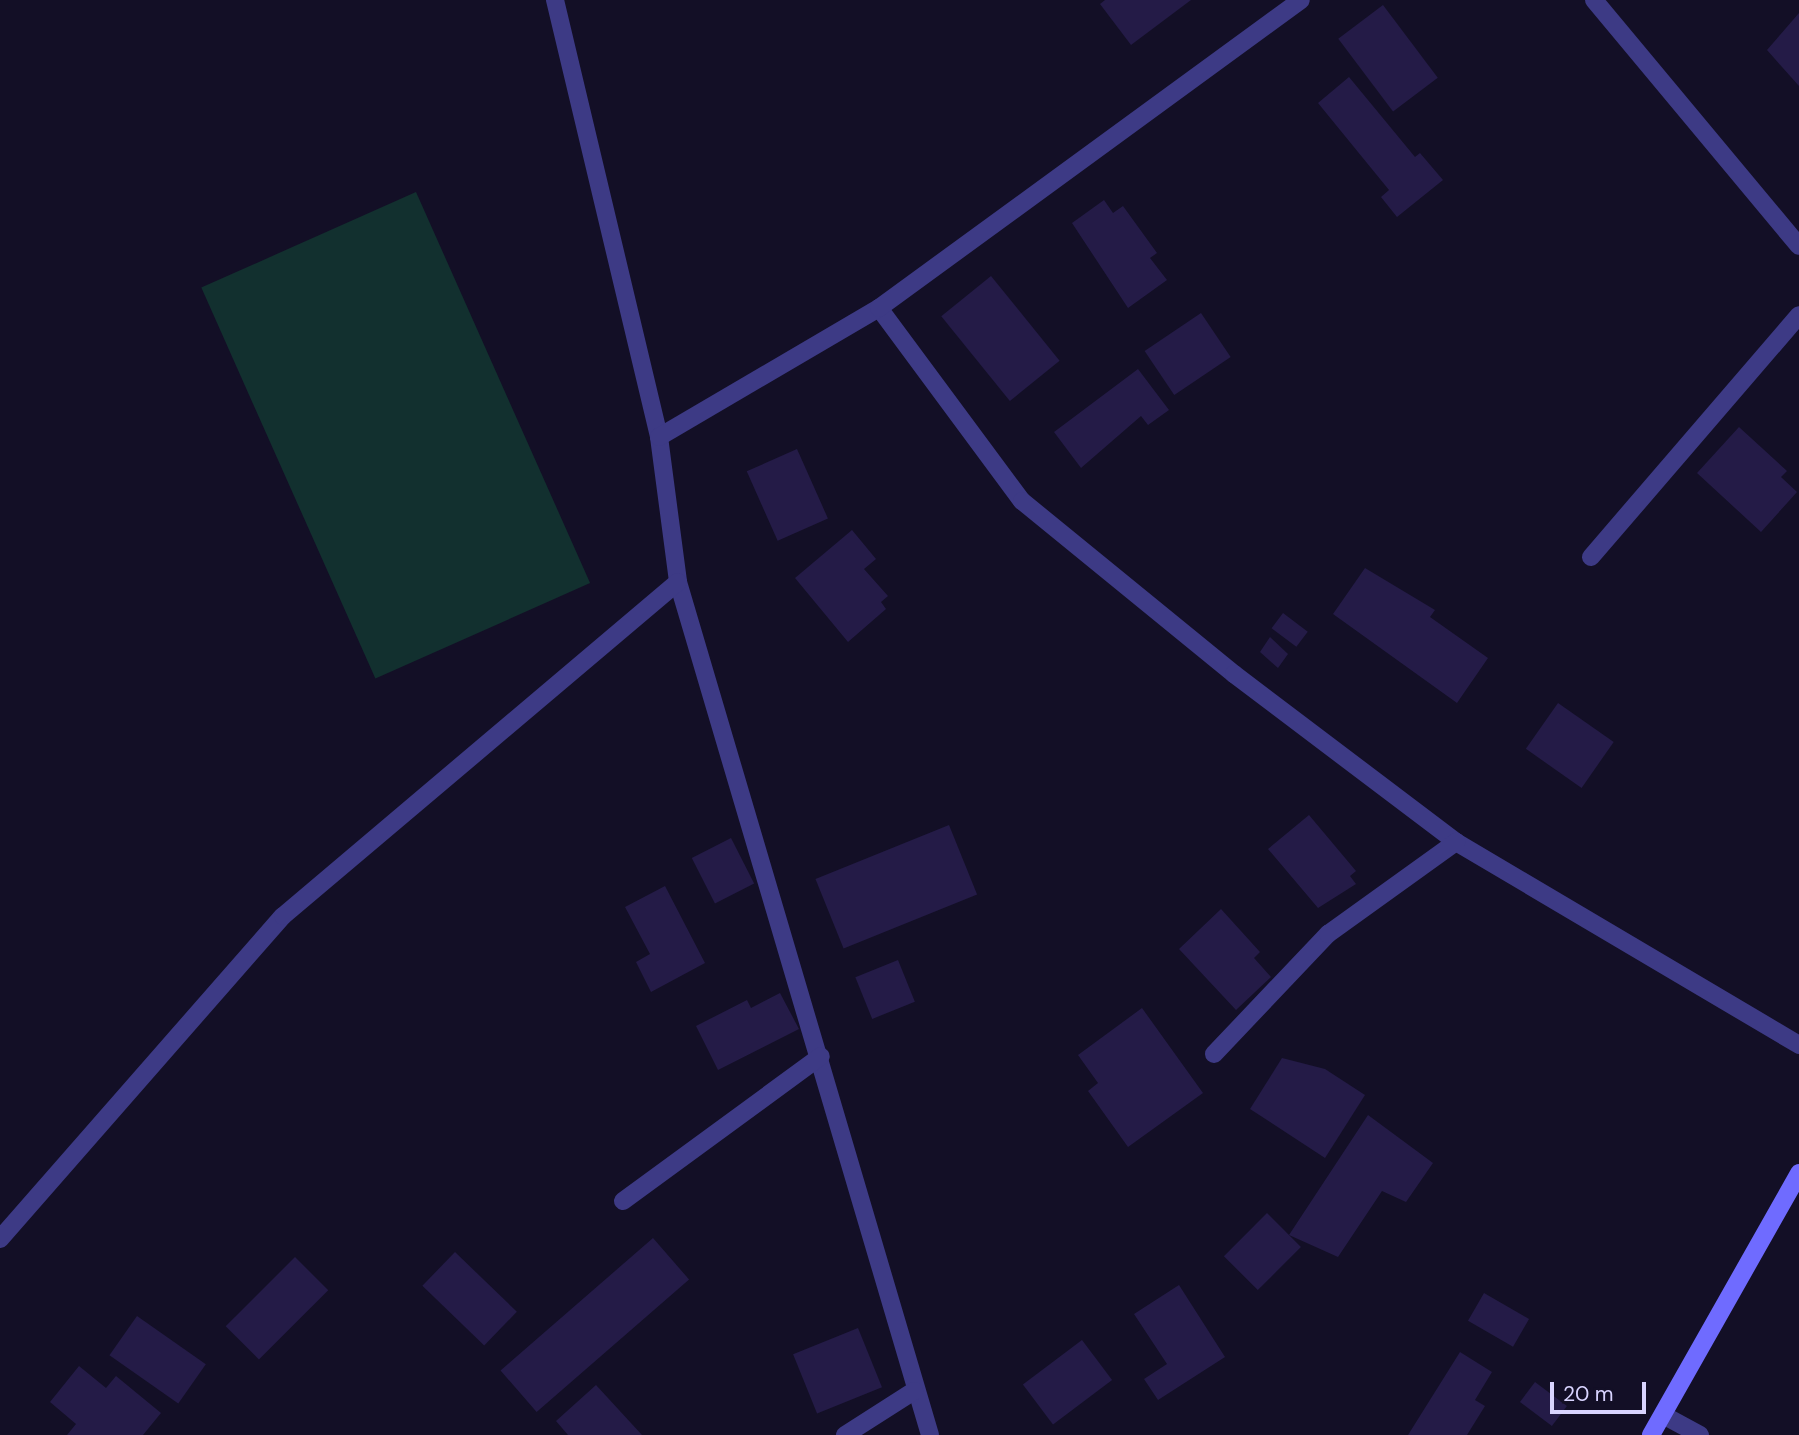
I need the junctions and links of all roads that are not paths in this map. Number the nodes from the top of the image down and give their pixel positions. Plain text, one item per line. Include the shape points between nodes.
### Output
1 (555, 0) edge
2 (1301, 0) edge
3 (1594, 0) edge
4 (1799, 246) edge
5 (878, 308) junction
6 (1799, 315) edge
7 (659, 437) junction
8 (1591, 557) dead end
9 (678, 582) junction
10 (1456, 842) junction
11 (1799, 1045) edge
12 (1214, 1055) dead end
13 (821, 1056) junction
14 (1799, 1173) edge
15 (623, 1201) dead end
16 (0, 1239) edge
17 (914, 1391) junction
18 (1663, 1415) junction
19 (845, 1435) edge
20 (930, 1435) edge
21 (1651, 1435) edge
22 (1700, 1435) edge

1 - 7 street
2 - 5 street
3 - 4 street
5 - 7 street
5 - 10 street via 1021,501
6 - 8 street
7 - 9 street
9 - 13 street
9 - 16 street via 283,916
10 - 11 street
10 - 12 street via 1328,934
13 - 15 street
13 - 17 street
14 - 18 main road
17 - 19 street
17 - 20 street
18 - 21 main road
18 - 22 street

